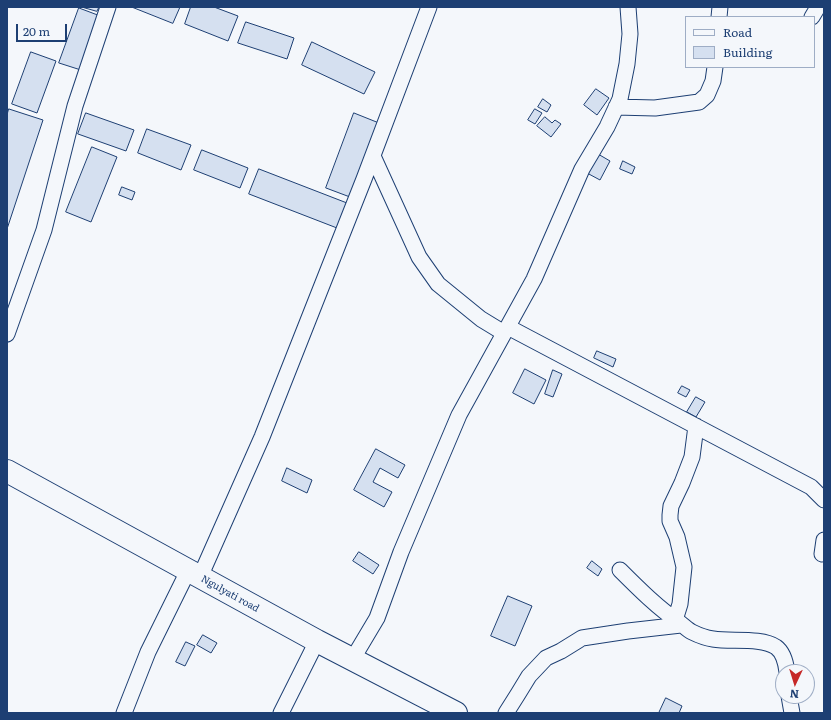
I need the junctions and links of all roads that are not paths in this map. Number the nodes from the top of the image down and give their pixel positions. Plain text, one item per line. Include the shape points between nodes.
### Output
1 (108, 7) edge
2 (429, 7) edge
3 (628, 7) edge
4 (818, 7) edge
5 (813, 16) edge
6 (715, 68) edge
7 (616, 107) junction
8 (373, 156) junction
9 (506, 330) junction
10 (7, 334) edge
11 (696, 426) junction
12 (7, 471) edge
13 (824, 500) edge
14 (620, 570) dead end
15 (194, 574) junction
16 (678, 622) junction
17 (316, 641) junction
18 (352, 660) junction
19 (785, 664) edge
20 (124, 713) edge
21 (281, 713) edge
22 (456, 713) edge
23 (506, 713) edge

1 - 10 street via 74,106 44,230
2 - 8 street
3 - 7 street via 628,64
4 - 5 street
6 - 7 street via 707,95 699,102 655,108
7 - 9 street via 582,169 534,279
8 - 9 street via 419,257 438,284 481,319
8 - 15 street via 262,437
9 - 11 street
9 - 18 street via 459,415 401,552 377,618
11 - 13 street via 811,487
11 - 16 street via 692,457 671,506 670,515 684,567
12 - 15 main road, Ngulyati road
14 - 16 street
15 - 17 main road, Ngulyati road
15 - 20 street via 148,652
16 - 19 street via 692,632 712,639 758,641 772,645 778,648
16 - 23 street via 582,638 546,658 528,676
17 - 18 main road, Ngulyati road
17 - 21 street
18 - 22 main road, Ngulyati road

